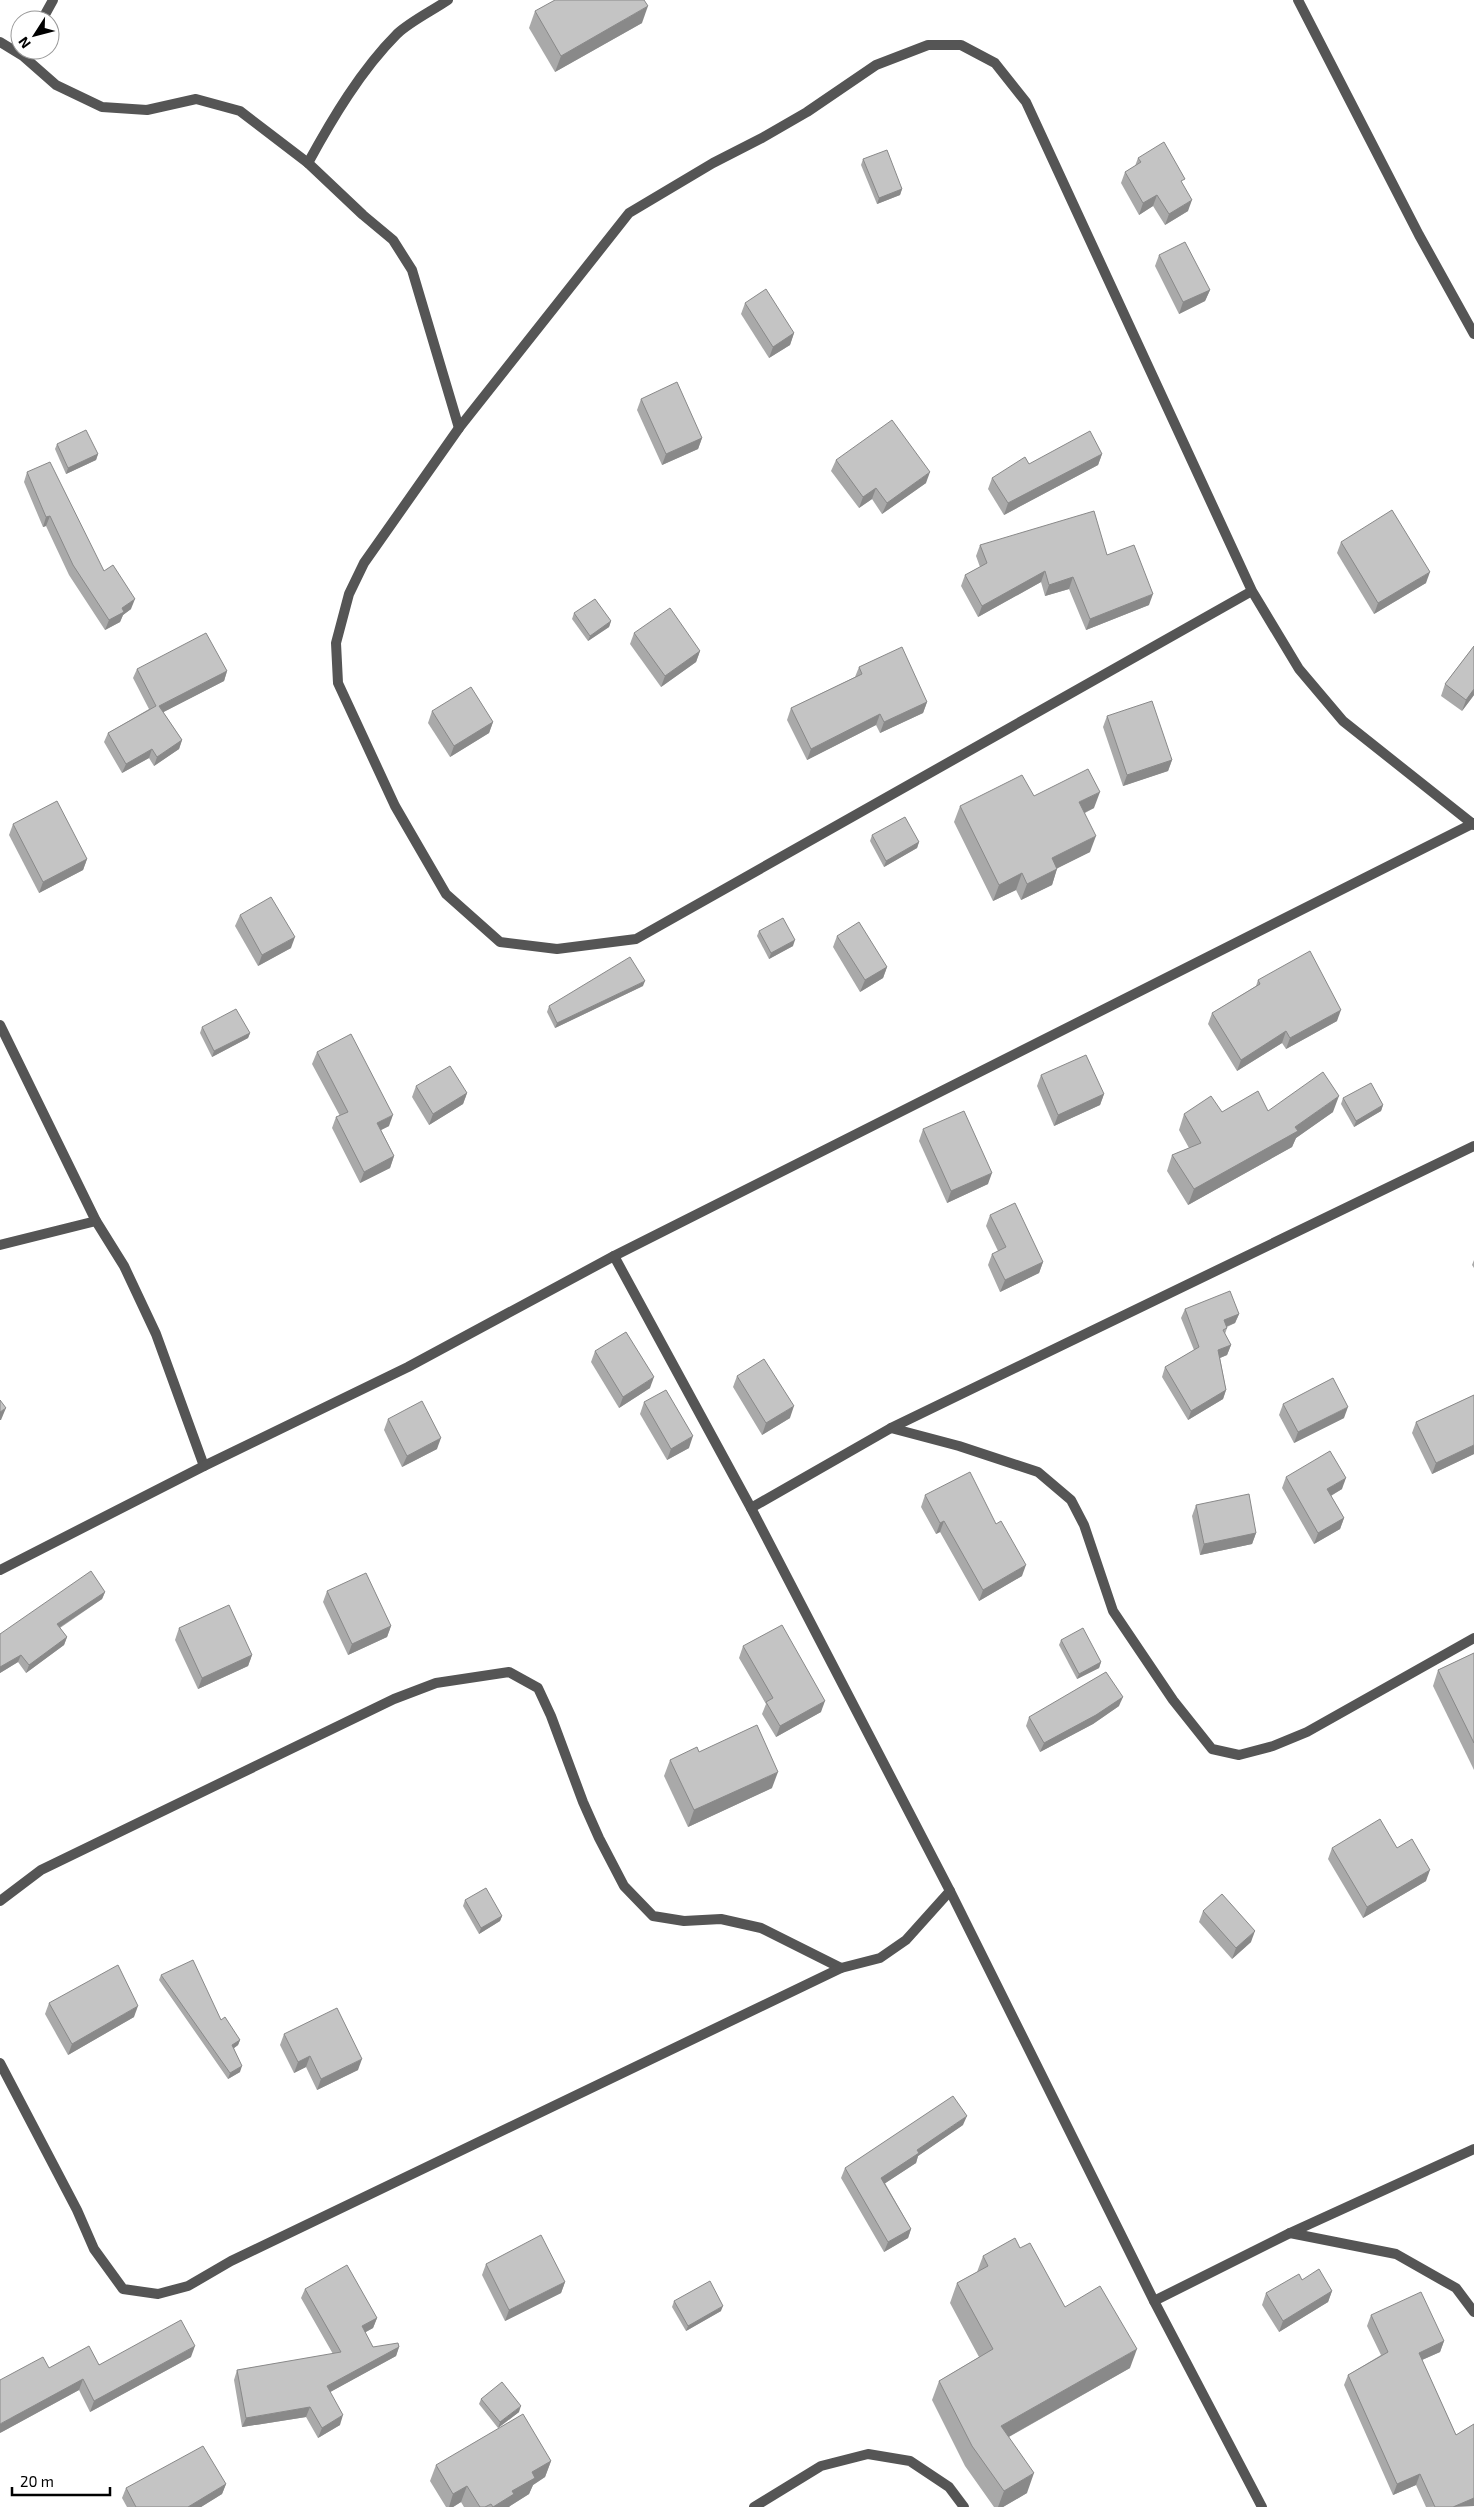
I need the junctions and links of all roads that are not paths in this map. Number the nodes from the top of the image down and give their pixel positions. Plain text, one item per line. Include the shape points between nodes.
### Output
1 (448, 0) edge
2 (1298, 0) edge
3 (31, 60) edge
4 (308, 163) junction
5 (1474, 334) edge
6 (459, 428) junction
7 (1252, 591) junction
8 (1474, 824) edge
9 (0, 1025) edge
10 (1474, 1146) edge
11 (96, 1221) junction
12 (0, 1245) edge
13 (614, 1256) junction
14 (891, 1428) junction
15 (204, 1466) junction
16 (750, 1508) junction
17 (0, 1570) edge
18 (1474, 1638) edge
19 (950, 1891) junction
20 (0, 1900) edge
21 (841, 1968) junction
22 (0, 2063) edge
23 (1474, 2149) edge
24 (1290, 2233) junction
25 (1154, 2301) junction
26 (1474, 2312) edge
27 (754, 2507) edge
28 (964, 2507) edge
29 (1262, 2507) edge

1 - 4 street via 398,34 364,75
2 - 5 street via 1419,236
3 - 4 street via 56,86 102,107 147,110 196,99 240,111
4 - 6 street via 394,240 412,270
6 - 7 street via 629,213 808,112 876,65 928,44 961,45 995,63 1026,102
6 - 7 street via 364,563 349,594 336,642 338,684 395,806 446,894 500,942 557,949 636,939
7 - 8 street via 1299,669 1343,721
8 - 13 street
9 - 11 street
10 - 14 street
11 - 12 street
11 - 15 street via 124,1266 156,1334
13 - 15 street via 408,1367
13 - 16 street
14 - 16 street
14 - 18 street via 968,1448 1038,1472 1071,1500 1084,1524 1113,1611 1173,1700 1212,1749 1240,1755 1307,1732
15 - 17 street
16 - 19 street
19 - 21 street via 906,1940 880,1958
19 - 25 street
20 - 21 street via 41,1870 394,1699 436,1683 509,1672 538,1688 599,1838 624,1886 654,1916 684,1921 721,1919 761,1928
21 - 22 street via 231,2261 188,2286 158,2294 123,2288 94,2249
23 - 24 street
24 - 25 street
24 - 26 street via 1396,2254 1456,2288
25 - 29 street
27 - 28 street via 821,2466 868,2454 910,2460 949,2487

